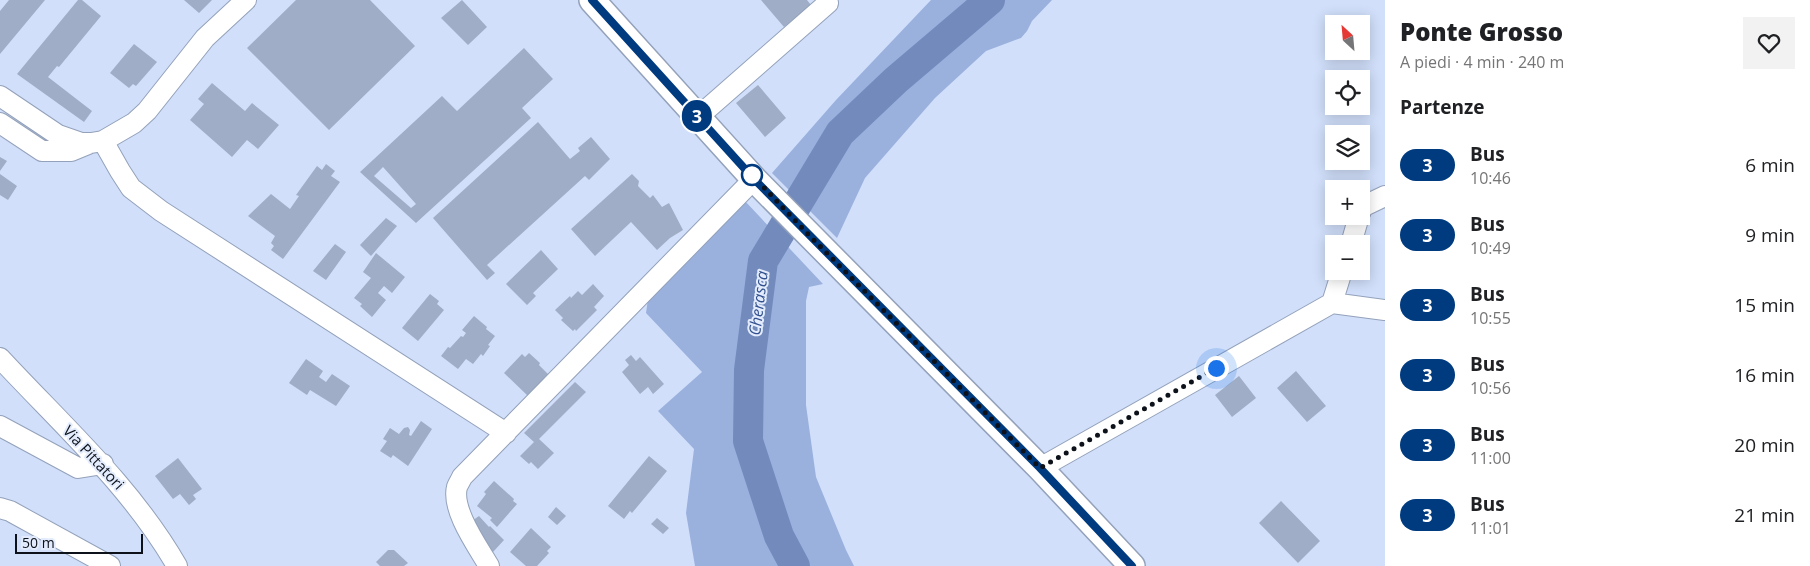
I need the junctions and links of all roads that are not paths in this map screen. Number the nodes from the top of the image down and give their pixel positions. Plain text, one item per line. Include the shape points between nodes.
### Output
1 (246, 0) edge
2 (597, 1) edge
3 (828, 3) dead end
4 (0, 96) edge
5 (698, 117) junction
6 (0, 123) edge
7 (97, 142) junction
8 (758, 182) junction
9 (1385, 196) edge
10 (1370, 203) edge
11 (1339, 280) edge
12 (1332, 303) junction
13 (1385, 310) edge
14 (0, 358) edge
15 (0, 426) edge
16 (506, 433) junction
17 (103, 464) junction
18 (1040, 468) junction
19 (0, 508) edge
20 (110, 566) edge
21 (177, 566) edge
22 (489, 566) edge
23 (1132, 566) edge

1 - 7 street via 204,38 147,111 134,123
2 - 5 main road
3 - 5 street
4 - 7 street via 58,135 74,141
5 - 8 main road
6 - 7 street via 42,150 71,151
7 - 16 street via 131,188 161,210
8 - 16 street
8 - 18 main road
9 - 10 street
11 - 12 street
12 - 13 street
12 - 18 street
14 - 17 street, Via Pittatori
15 - 17 street via 78,468
16 - 22 street via 462,476 456,488 464,526
17 - 21 street, Via Pittatori via 128,494
18 - 23 main road
19 - 20 street

